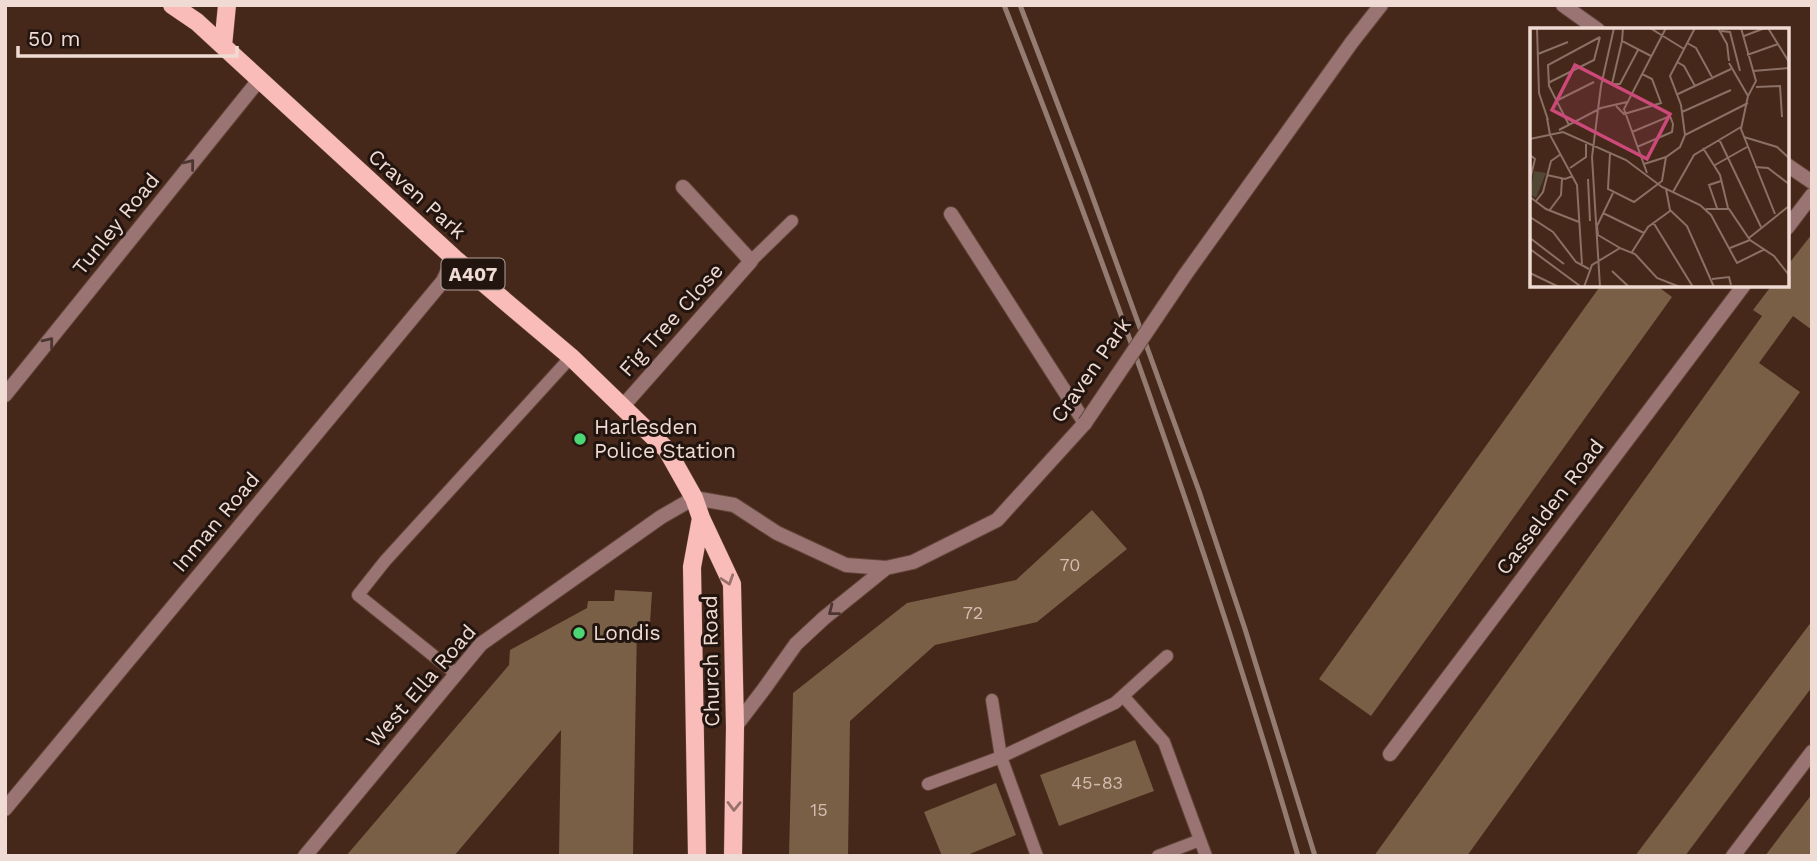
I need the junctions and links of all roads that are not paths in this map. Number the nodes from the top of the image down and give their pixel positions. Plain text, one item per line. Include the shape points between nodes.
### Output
1 (195, 5) edge
2 (228, 5) edge
3 (1381, 5) edge
4 (1563, 5) edge
5 (175, 8) edge
6 (1595, 28) edge
7 (223, 46) junction
8 (259, 80) junction
9 (1789, 166) edge
10 (1812, 182) edge
11 (683, 187) dead end
12 (1812, 195) edge
13 (951, 214) dead end
14 (792, 221) dead end
15 (1789, 225) edge
16 (454, 258) junction
17 (751, 261) junction
18 (1742, 287) edge
19 (571, 357) junction
20 (5, 395) edge
21 (623, 406) junction
22 (1085, 423) junction
23 (694, 498) junction
24 (701, 518) junction
25 (886, 569) junction
26 (1167, 656) dead end
27 (455, 673) junction
28 (1123, 695) junction
29 (992, 700) dead end
30 (735, 727) junction
31 (1812, 752) edge
32 (1390, 754) dead end
33 (1001, 757) junction
34 (928, 784) dead end
35 (5, 809) edge
36 (1200, 840) junction
37 (305, 856) edge
38 (697, 856) edge
39 (733, 856) edge
40 (1037, 856) edge
41 (1158, 856) edge
42 (1206, 856) edge
43 (1732, 856) edge

1 - 5 main road, Craven Park
2 - 7 main road
3 - 22 street, Craven Park, bridge via 1185,275
4 - 6 street
5 - 7 main road, Craven Park / A407
7 - 8 main road, Craven Park / A407
8 - 16 main road, Craven Park / A407
20 -> 8 street, Tunley Road
9 - 10 street
11 - 17 street, Fig Tree Close
12 - 15 street
13 - 22 street
14 - 17 lane, Fig Tree Close
16 - 19 main road, Craven Park / A407
16 - 35 street, Inman Road via 443,281
17 - 21 street, Fig Tree Close
18 - 32 street, Casselden Road
19 - 21 main road, Craven Park / A407
19 - 27 lane via 358,595
21 - 23 main road, Craven Park / A407 via 667,450
22 - 25 street, Craven Park via 997,520 914,562
23 - 24 main road, Craven Park / A407
23 - 25 street, Craven Park via 734,505 777,533 846,565
23 - 27 street, West Ella Road via 481,644
24 -> 30 main road, Church Road / A407 via 732,584
24 - 38 main road, Church Road / A407 via 692,567
25 -> 30 street via 796,644
26 - 28 lane
27 - 37 street, West Ella Road
28 - 33 lane via 1115,703
28 - 36 lane via 1164,742
29 - 33 lane
30 -> 39 main road, Church Road / A407
31 - 43 street
33 - 34 lane
33 - 40 lane
36 - 41 lane
36 - 42 lane

